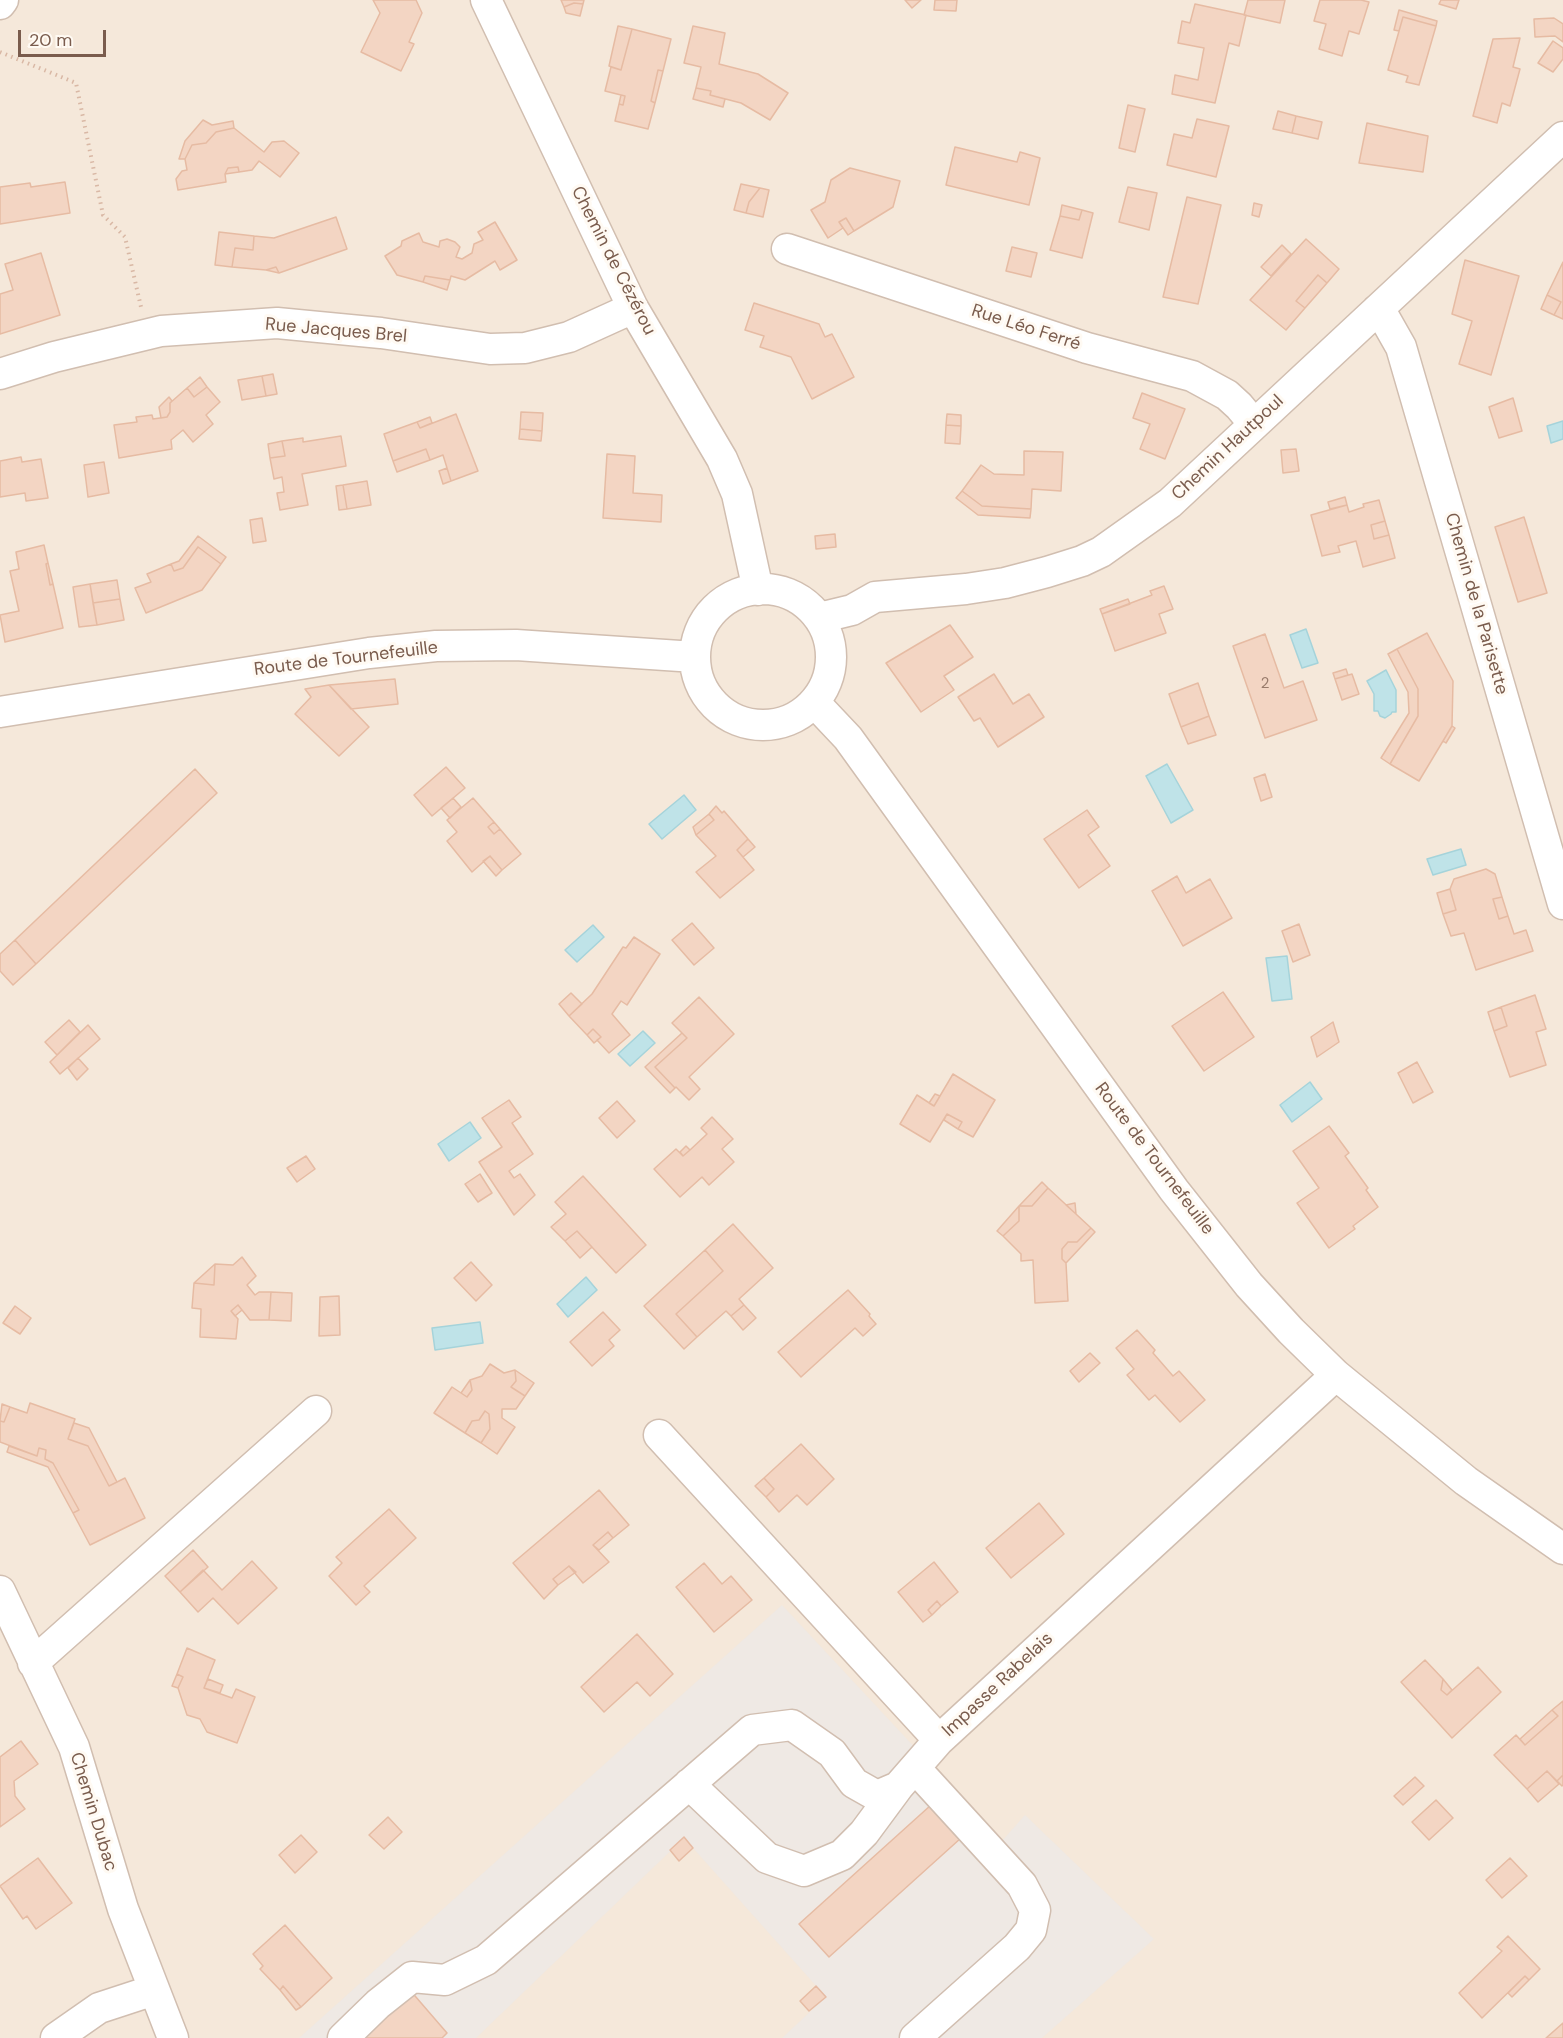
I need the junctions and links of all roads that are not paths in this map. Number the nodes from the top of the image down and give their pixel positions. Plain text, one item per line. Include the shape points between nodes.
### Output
1 (3, 0) edge
2 (486, 0) edge
3 (0, 4) edge
4 (1563, 137) edge
5 (787, 249) dead end
6 (633, 308) junction
7 (1377, 310) junction
8 (0, 374) edge
9 (1254, 424) junction
10 (758, 590) junction
11 (819, 618) junction
12 (695, 657) junction
13 (814, 702) junction
14 (0, 712) edge
15 (1563, 902) edge
16 (1336, 1375) junction
17 (316, 1411) dead end
18 (659, 1435) dead end
19 (1563, 1549) edge
20 (0, 1591) edge
21 (33, 1663) junction
22 (939, 1740) junction
23 (907, 1778) junction
24 (689, 1784) junction
25 (154, 1990) junction
26 (56, 2038) edge
27 (173, 2038) edge
28 (343, 2038) edge
29 (915, 2038) edge

1 - 3 street
2 - 6 street, Chemin de Cézérou
4 - 7 street, Chemin Hautpoul
5 - 9 street, Rue Léo Ferré via 1087,348 1192,376 1227,395
6 - 8 street, Rue Jacques Brel via 568,337 525,348 490,349 277,323 161,331
6 - 10 street, Chemin de Cézérou via 722,459 736,494
7 - 9 street, Chemin Hautpoul
7 - 15 street, Chemin de la Parisette via 1401,347
9 - 11 street, Chemin Hautpoul via 1155,515 1082,561 1005,583 875,597 852,610
10 - 11 street via 791,594
10 - 12 street via 734,595 714,609 704,622
11 - 13 street via 828,635 831,656 828,678
12 - 13 street via 705,693 736,720 773,724 792,718
12 - 14 street, Route de Tournefeuille via 528,645 436,646
13 - 16 street, Route de Tournefeuille via 848,738 1174,1190 1249,1284
16 - 19 street, Route de Tournefeuille via 1466,1481
16 - 22 street, Impasse Rabelais
17 - 21 street
18 - 22 street, Impasse Rabelais
20 - 21 street, Chemin Dubac
21 - 25 street, Chemin Dubac via 74,1747 123,1909
22 - 23 street
23 - 24 street via 876,1796 854,1783 832,1753 792,1725 752,1730
23 - 24 street via 842,1855 804,1871 767,1858
23 - 29 street via 1022,1885 1035,1910 1031,1930 1017,1947
24 - 28 street via 486,1959 445,1980 412,1977
25 - 26 street via 99,2008
25 - 27 street, Chemin Dubac

